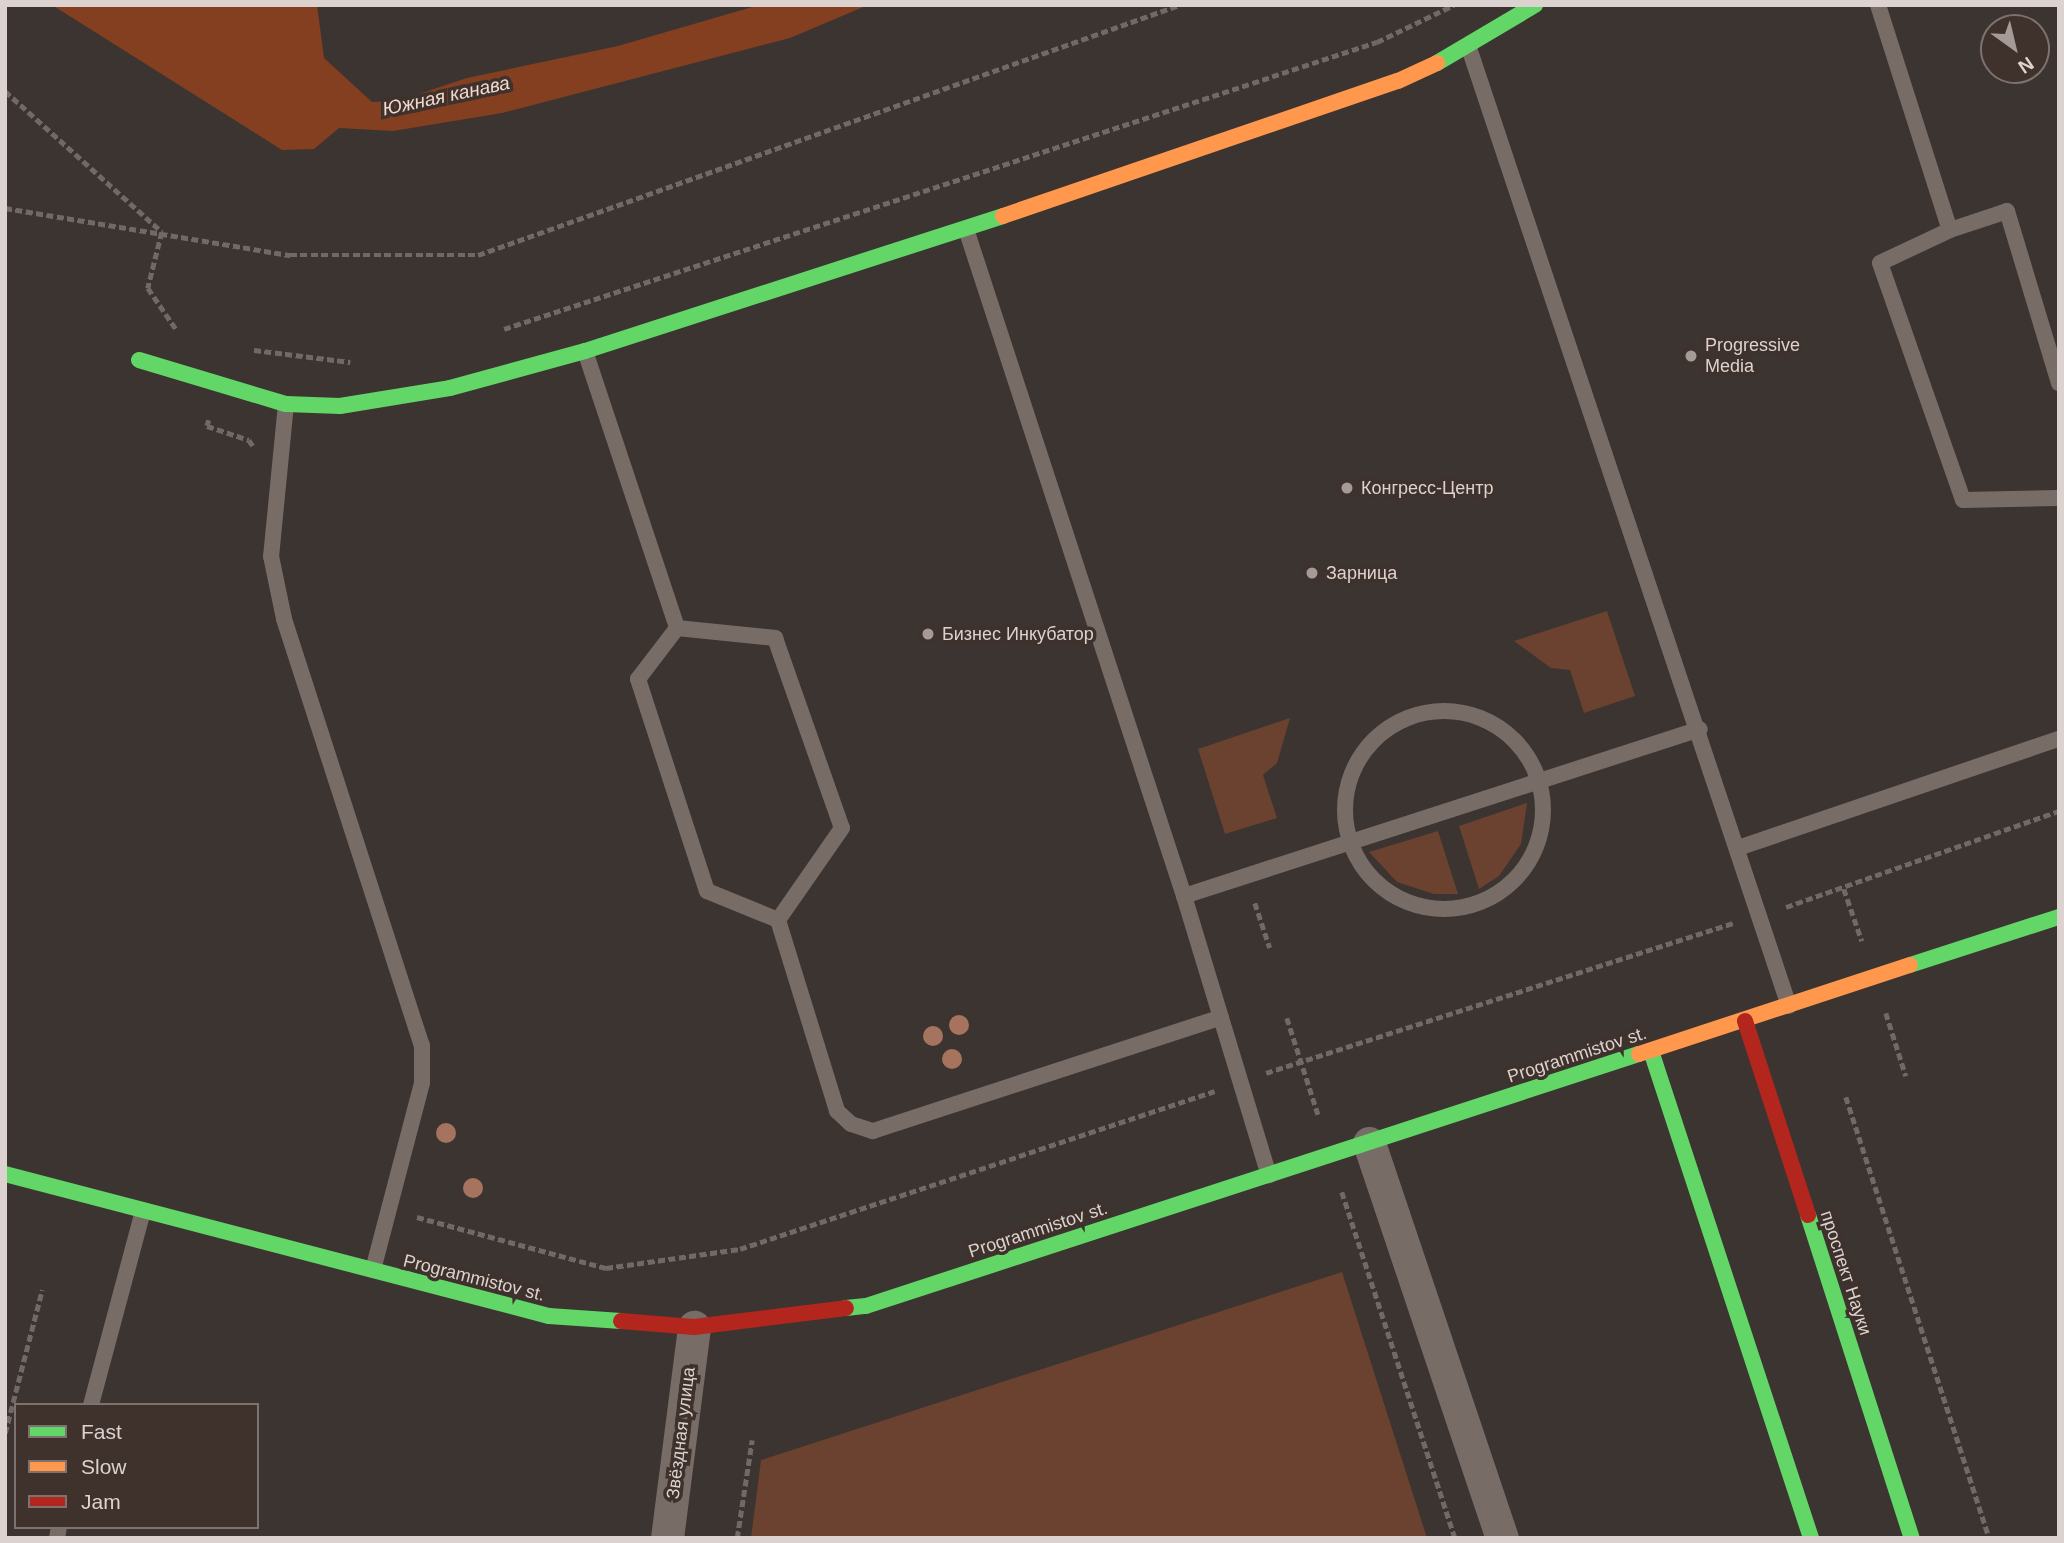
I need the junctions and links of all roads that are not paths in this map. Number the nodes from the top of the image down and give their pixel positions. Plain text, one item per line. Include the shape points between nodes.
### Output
1 (1535, 5) edge
2 (1878, 5) edge
3 (1469, 48) junction
4 (965, 229) junction
5 (1950, 230) junction
6 (585, 351) junction
7 (139, 360) road end
8 (2059, 383) edge
9 (286, 404) junction
10 (2058, 498) edge
11 (677, 628) junction
12 (1700, 729) junction
13 (2059, 739) edge
14 (1540, 782) junction
15 (1350, 845) junction
16 (1738, 848) junction
17 (1185, 896) junction
18 (2059, 917) edge
19 (778, 920) junction
20 (1789, 1006) junction
21 (1221, 1017) junction
22 (1745, 1021) junction
23 (1651, 1051) junction
24 (1369, 1143) junction
25 (5, 1174) edge
26 (1269, 1175) junction
27 (143, 1211) junction
28 (372, 1273) junction
29 (694, 1327) junction
30 (93, 1403) edge
31 (667, 1538) edge
32 (1502, 1538) edge
33 (1811, 1538) edge
34 (1912, 1538) edge

1 - 3 street
2 - 5 lane
3 - 4 street via 1398,80
3 - 12 lane
4 - 6 street
4 - 17 lane
5 - 8 lane via 2007,211
5 - 10 lane via 1880,263 1963,500
6 - 9 street via 450,388 340,405
6 - 11 lane
7 - 9 street
9 - 28 lane via 271,556 279,594 422,1045 422,1083
11 - 19 lane via 638,678 707,891
11 - 19 lane via 775,638 842,828
12 - 14 lane
12 - 16 lane
13 - 16 lane
14 - 15 lane
14 - 15 lane via 1544,820 1532,857 1509,887 1476,905 1438,910 1401,901 1370,878
14 - 15 lane via 1521,747 1491,722 1452,710 1413,716 1378,736 1354,767 1344,806
15 - 17 lane
16 - 20 lane
17 - 21 lane
18 - 20 street, Programmistov st.
19 - 21 lane via 838,1111 850,1124 873,1131
20 - 22 street, Programmistov st.
21 - 26 lane
22 - 23 street, Programmistov st.
22 - 34 street, проспект Науки
23 - 24 street, Programmistov st.
23 - 33 street
24 - 26 street, Programmistov st.
24 - 32 street
25 - 27 street, Programmistov st.
26 - 29 street, Programmistov st. via 866,1306
27 - 28 street, Programmistov st.
27 - 30 lane
28 - 29 street, Programmistov st. via 550,1316
29 - 31 street, Звёздная улица

